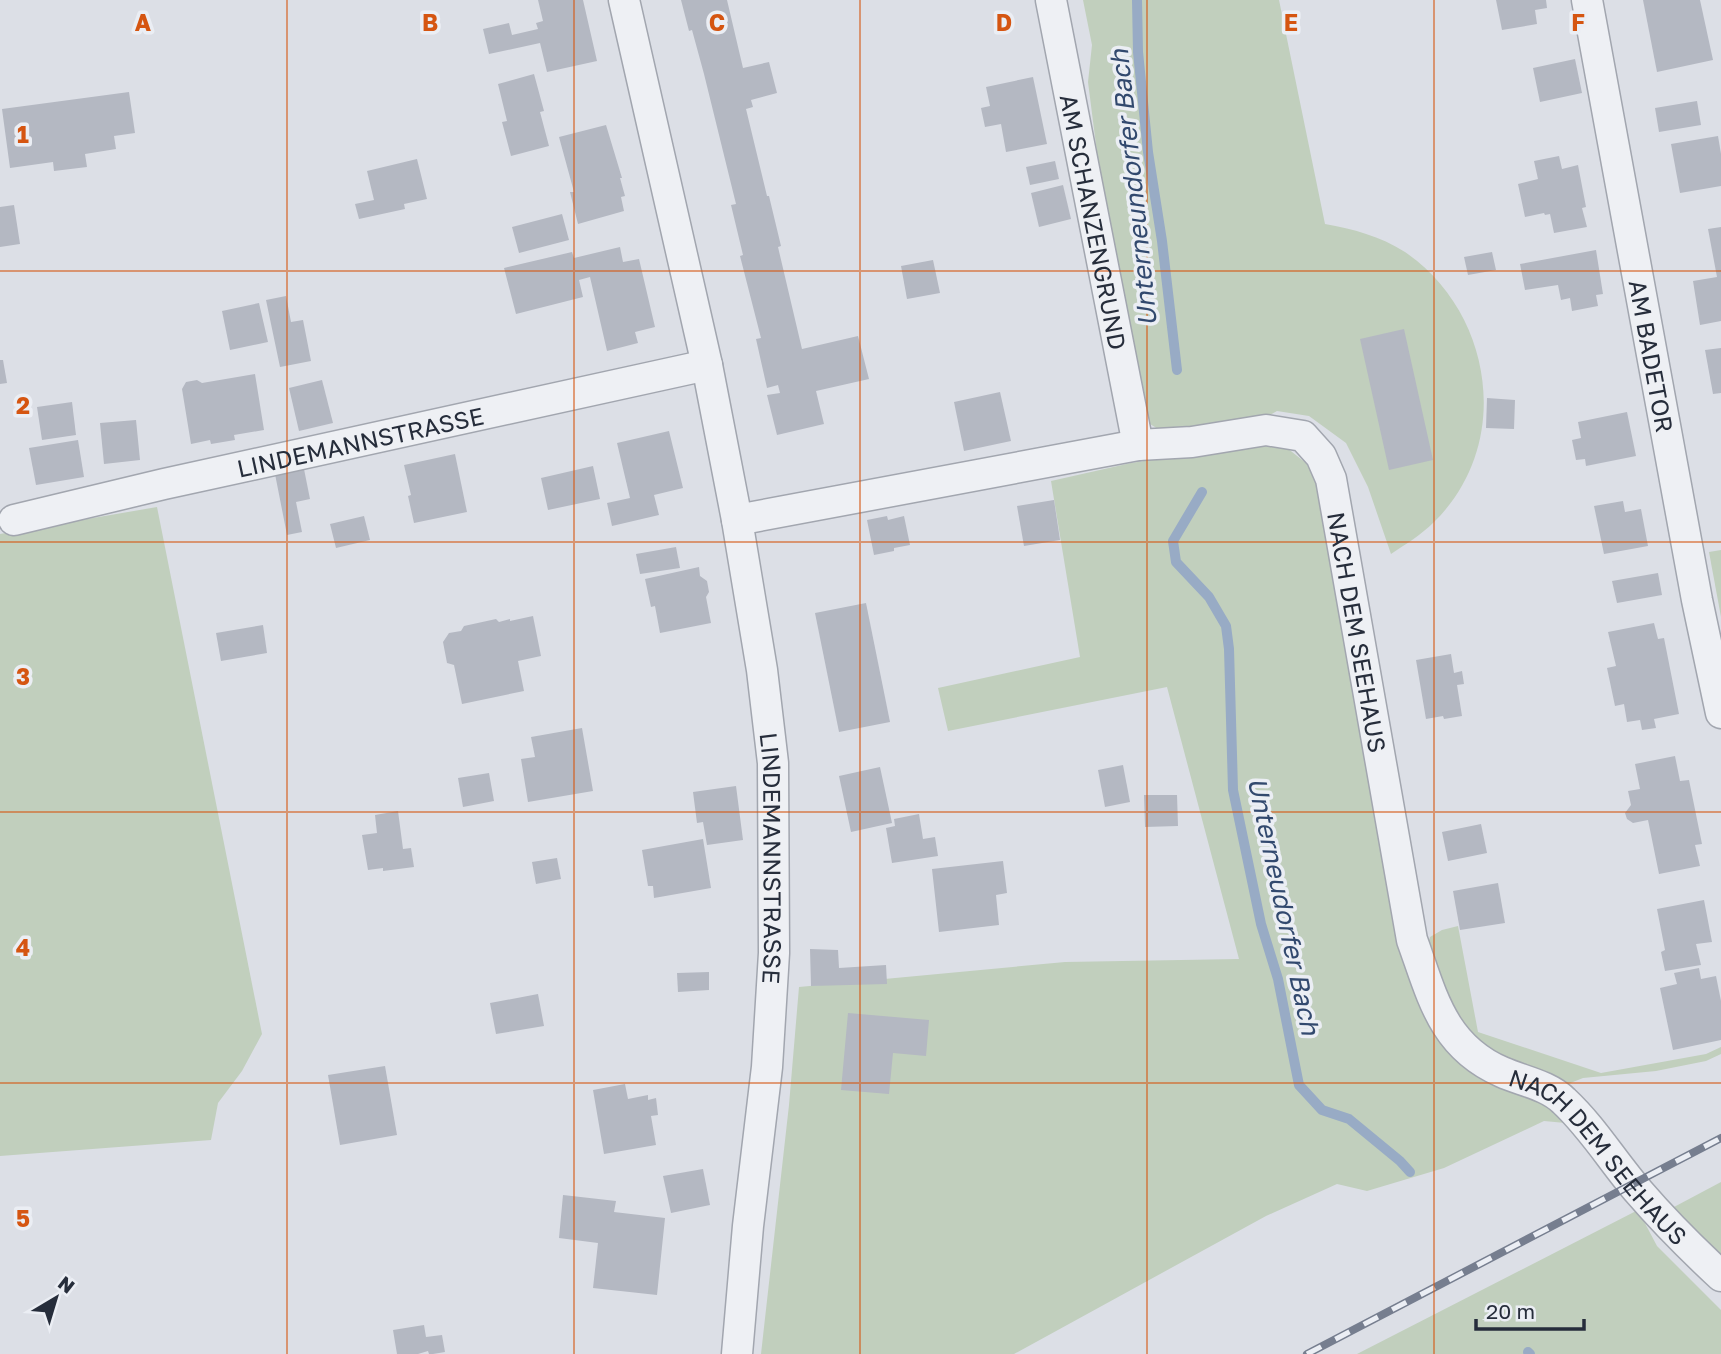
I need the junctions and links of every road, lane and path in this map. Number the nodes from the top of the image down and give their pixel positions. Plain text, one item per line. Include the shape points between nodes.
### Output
1 (624, 0) edge
2 (1051, 0) edge
3 (1587, 0) edge
4 (707, 365) junction
5 (1138, 444) junction
6 (14, 520) dead end
7 (737, 520) junction
8 (1721, 713) edge
9 (1721, 1276) edge
10 (737, 1354) edge

1 - 4 street, LINDEMANNSTRASSE
2 - 5 street, AM SCHANZENGRUND
3 - 8 street, AM BADETOR
4 - 6 street, LINDEMANNSTRASSE
4 - 7 street, LINDEMANNSTRASSE
5 - 7 street, NACH DEM SEEHAUS
5 - 9 street, NACH DEM SEEHAUS via 1192,442 1266,430 1303,436 1321,456 1331,479 1412,940 1439,1013 1473,1055 1563,1099 1638,1191
7 - 10 street, LINDEMANNSTRASSE via 773,763 774,953 767,1067

